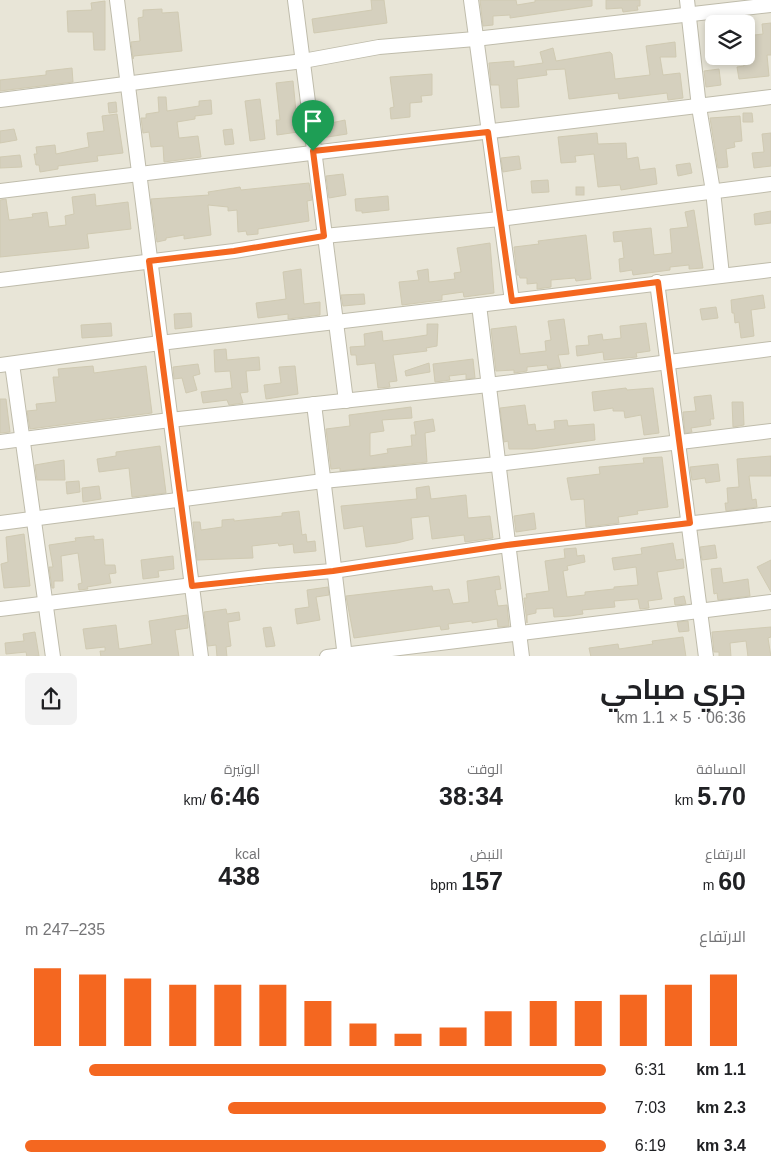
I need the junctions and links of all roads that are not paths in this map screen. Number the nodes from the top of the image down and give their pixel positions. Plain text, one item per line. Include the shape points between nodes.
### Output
1 (116, 0) edge
2 (295, 0) edge
3 (471, 0) edge
4 (771, 5) edge
5 (688, 7) edge
6 (475, 39) junction
7 (302, 61) junction
8 (126, 83) junction
9 (771, 97) edge
10 (0, 100) edge
11 (699, 107) junction
12 (488, 132) junction
13 (313, 151) junction
14 (137, 174) junction
15 (771, 184) edge
16 (0, 191) edge
17 (713, 191) junction
18 (500, 219) junction
19 (324, 236) junction
20 (149, 261) junction
21 (771, 270) edge
22 (722, 276) junction
23 (0, 280) edge
24 (658, 282) junction
25 (512, 301) junction
26 (479, 305) junction
27 (335, 323) junction
28 (160, 343) junction
29 (771, 349) edge
30 (668, 361) junction
31 (6, 364) edge
32 (488, 385) junction
33 (346, 400) junction
34 (314, 404) junction
35 (170, 420) junction
36 (771, 430) edge
37 (21, 440) junction
38 (0, 442) edge
39 (679, 442) junction
40 (498, 464) junction
41 (323, 481) junction
42 (180, 499) junction
43 (771, 514) edge
44 (32, 519) junction
45 (0, 523) edge
46 (690, 523) junction
47 (507, 545) junction
48 (333, 571) junction
49 (192, 586) junction
50 (771, 602) edge
51 (46, 604) junction
52 (0, 609) edge
53 (700, 611) junction
54 (518, 633) junction
55 (345, 655) edge
56 (53, 656) edge
57 (201, 656) edge
58 (327, 656) edge
59 (522, 656) edge
60 (706, 656) edge

1 - 8 street
2 - 7 street
3 - 6 street
4 - 5 street
5 - 6 street
5 - 11 street
6 - 7 street via 379,47
6 - 12 street
7 - 8 street
7 - 13 street
8 - 10 street
8 - 14 street
9 - 11 street
11 - 12 street
11 - 17 street
12 - 13 street
12 - 18 street
13 - 14 street
13 - 19 street
14 - 16 street
14 - 20 street
15 - 17 street
17 - 18 street
17 - 22 street
18 - 19 street
18 - 25 street
19 - 20 street
19 - 27 street
20 - 23 street
20 - 28 street
21 - 22 street
22 - 24 street
24 - 25 street
24 - 30 street
25 - 26 street
26 - 27 street
26 - 32 street
27 - 28 street
27 - 33 street
28 - 31 street
28 - 35 street
29 - 30 street
30 - 32 street
30 - 39 street
31 - 37 street
32 - 33 street
32 - 40 street
33 - 34 street
34 - 35 street
34 - 41 street
35 - 37 street
35 - 42 street
36 - 39 street
37 - 38 street
37 - 44 street
39 - 40 street
39 - 46 street
40 - 41 street
40 - 47 street
41 - 42 street
41 - 48 street
42 - 44 street
42 - 49 street
43 - 46 street
44 - 45 street
44 - 51 street
46 - 47 street
46 - 53 street
47 - 48 street
47 - 54 street
48 - 49 street
48 - 55 street
49 - 51 street
49 - 57 street
50 - 53 street
51 - 52 street
51 - 56 street
53 - 54 street
53 - 60 street
54 - 55 street
54 - 59 street
55 - 58 street

